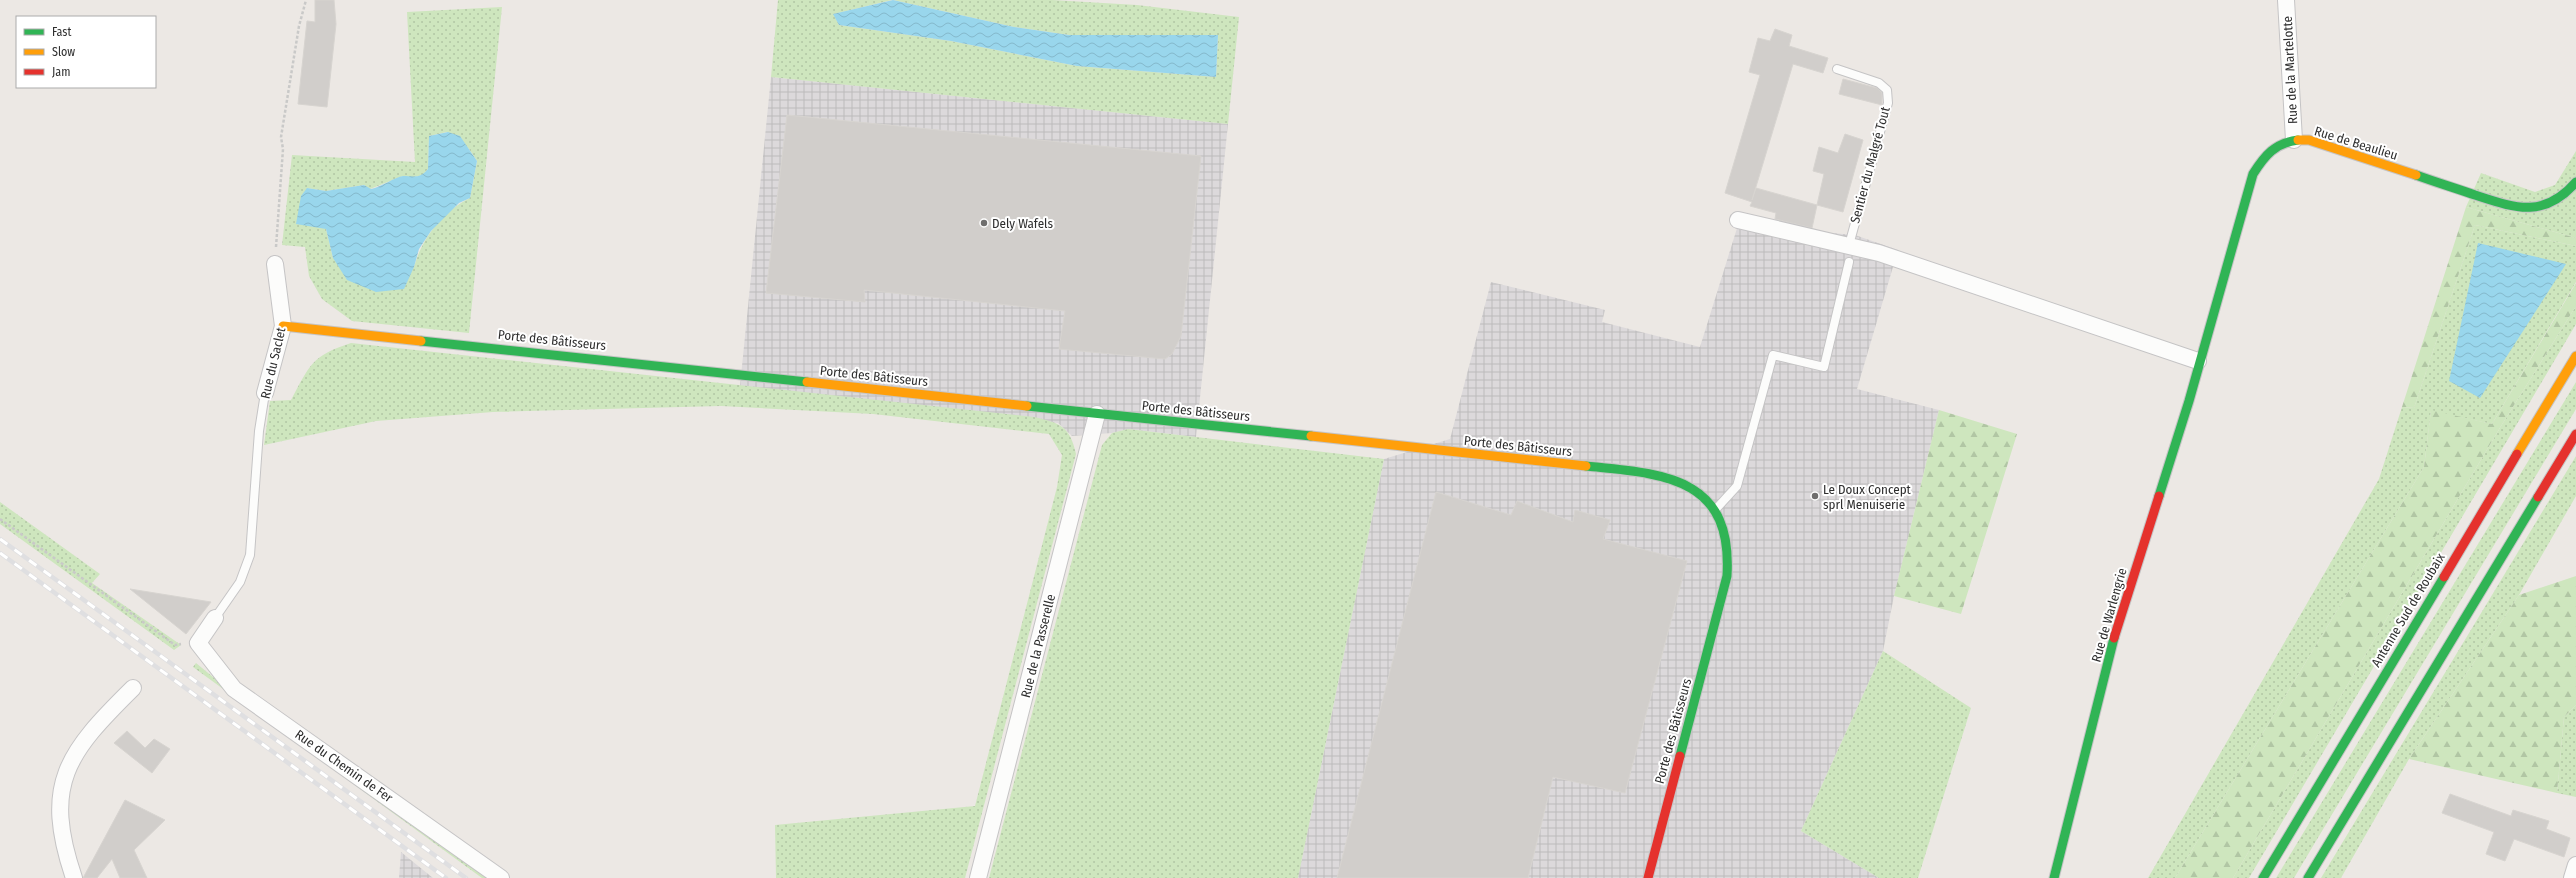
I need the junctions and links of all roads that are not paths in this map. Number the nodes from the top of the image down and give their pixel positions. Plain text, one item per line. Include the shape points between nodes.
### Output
1 (2286, 0) edge
2 (1837, 69) dead end
3 (2294, 140) junction
4 (2576, 182) edge
5 (1738, 220) dead end
6 (1849, 245) junction
7 (1849, 262) dead end
8 (275, 264) road end
9 (283, 326) junction
10 (2576, 356) edge
11 (2198, 361) junction
12 (265, 393) joint
13 (1097, 414) junction
14 (2576, 434) edge
15 (1716, 509) junction
16 (215, 618) joint
17 (198, 643) joint
18 (133, 688) dead end
19 (2576, 865) edge
20 (74, 878) edge
21 (501, 878) edge
22 (978, 878) edge
23 (1648, 878) edge
24 (2054, 878) edge
25 (2263, 878) edge
26 (2308, 878) edge
27 (2572, 878) edge

1 - 3 street, Rue de la Martelotte
2 - 6 lane, Sentier du Malgré Tout via 1879,83 1887,90 1888,103
3 - 4 main road, Rue de Beaulieu via 2320,144 2515,208 2528,208 2553,202
3 - 11 main road, Rue de Beaulieu via 2281,142 2271,148 2253,174
5 - 6 street
6 - 11 street via 1915,264
7 - 15 lane via 1824,366 1773,355 1737,486
8 - 9 street, Rue du Saclet
9 - 12 street, Rue du Saclet
9 - 13 main road, Porte des Bâtisseurs
10 - 25 main road, Antenne Sud de Roubaix
11 - 24 main road, Rue de Warlengrie via 2189,401 2115,636
12 - 16 lane, Rue du Saclet via 250,555 240,582
13 - 15 main road, Porte des Bâtisseurs via 1654,473 1697,491
13 - 22 street, Rue de la Passerelle
14 - 26 main road
15 - 23 main road, Porte des Bâtisseurs via 1730,555 1727,576
16 - 17 street, Rue du Saclet
17 - 21 street, Rue du Chemin de Fer via 234,689
18 - 20 street via 93,728 66,769 60,788 62,836
19 - 27 street

